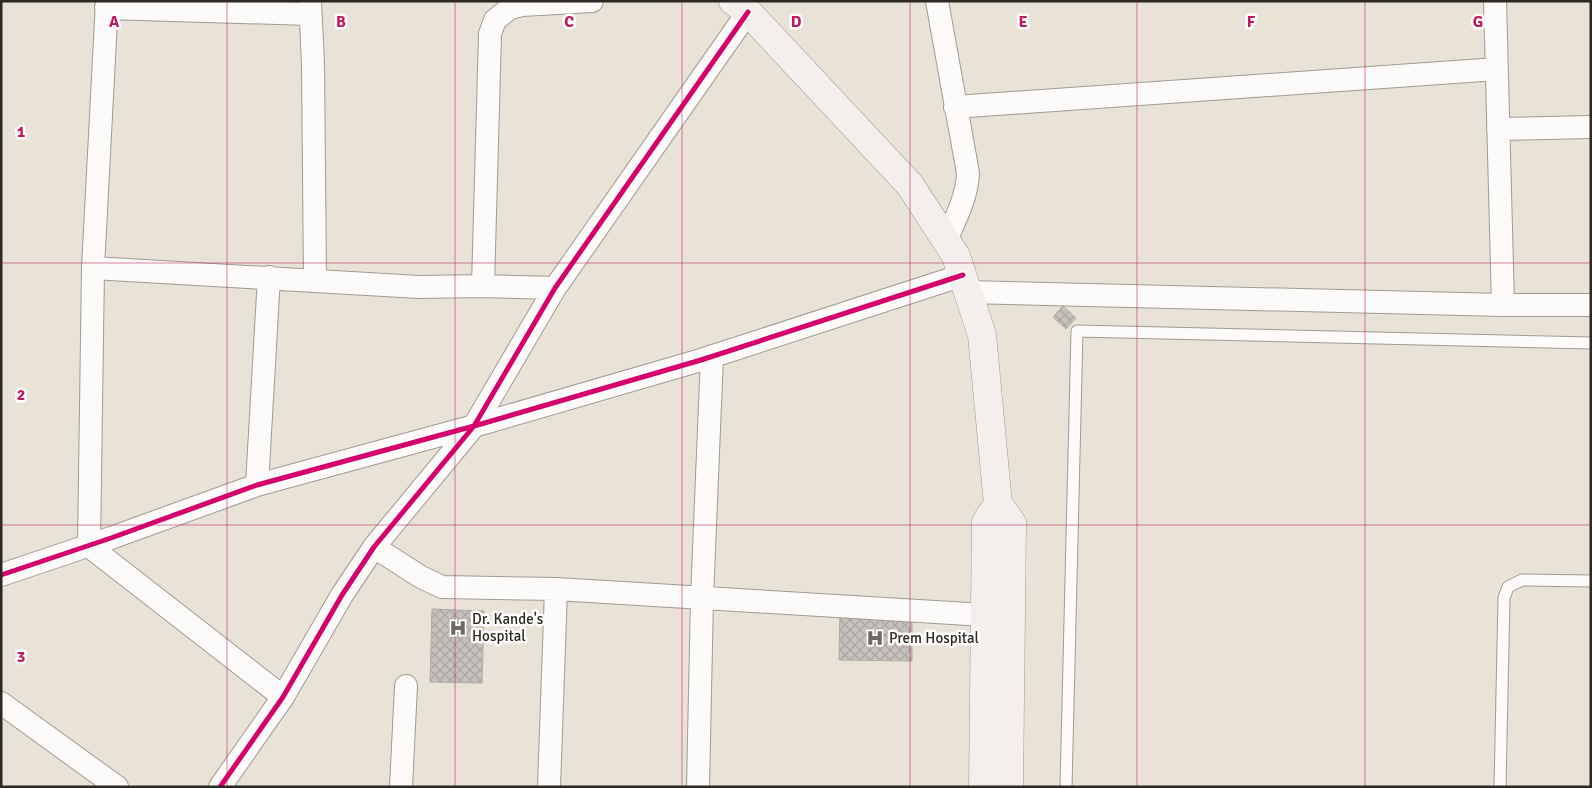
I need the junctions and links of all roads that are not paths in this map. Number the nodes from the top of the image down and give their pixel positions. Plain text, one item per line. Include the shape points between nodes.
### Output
1 (592, 1) edge
2 (937, 1) edge
3 (1495, 1) edge
4 (106, 5) edge
5 (740, 7) edge
6 (310, 8) edge
7 (1497, 69) junction
8 (955, 107) junction
9 (1591, 127) edge
10 (1498, 129) junction
11 (946, 240) junction
12 (93, 268) junction
13 (269, 278) junction
14 (315, 280) junction
15 (966, 284) junction
16 (483, 286) junction
17 (555, 288) junction
18 (1503, 305) junction
19 (1591, 305) edge
20 (1591, 342) edge
21 (712, 356) junction
22 (474, 426) junction
23 (257, 486) junction
24 (998, 504) junction
25 (89, 546) junction
26 (374, 547) junction
27 (1, 575) edge
28 (1591, 581) edge
29 (556, 589) junction
30 (702, 598) junction
31 (985, 615) junction
32 (406, 686) dead end
33 (283, 697) junction
34 (1, 703) edge
35 (117, 787) edge
36 (220, 787) edge
37 (401, 787) edge
38 (549, 787) edge
39 (698, 787) edge
40 (983, 787) edge
41 (1009, 787) edge
42 (1066, 787) edge
43 (1500, 787) edge

1 - 16 street via 522,5 510,8 495,20 490,34
2 - 8 street
3 - 7 street
4 - 6 street
4 - 12 street
5 - 11 street via 910,184
5 - 17 street
6 - 14 street
7 - 8 street
7 - 10 street
8 - 11 street via 968,185
9 - 10 street
10 - 18 street
11 - 15 street
12 - 13 street
12 - 25 street
13 - 14 street
13 - 23 street
14 - 16 street via 419,287
15 - 18 street
15 - 21 street
15 - 24 street via 982,335
16 - 17 street
17 - 22 street
18 - 19 street
20 - 42 lane via 1077,331
21 - 22 street
21 - 30 street
22 - 23 street
22 - 26 street
23 - 25 street
24 - 31 street via 986,522
24 - 41 street via 1012,523
25 - 27 street
25 - 33 street
26 - 29 street via 420,577 442,587
26 - 33 street
28 - 43 lane via 1522,580 1506,590
29 - 30 street
29 - 38 street
30 - 31 street
30 - 39 street
31 - 40 street
32 - 37 street
33 - 36 street
34 - 35 street

